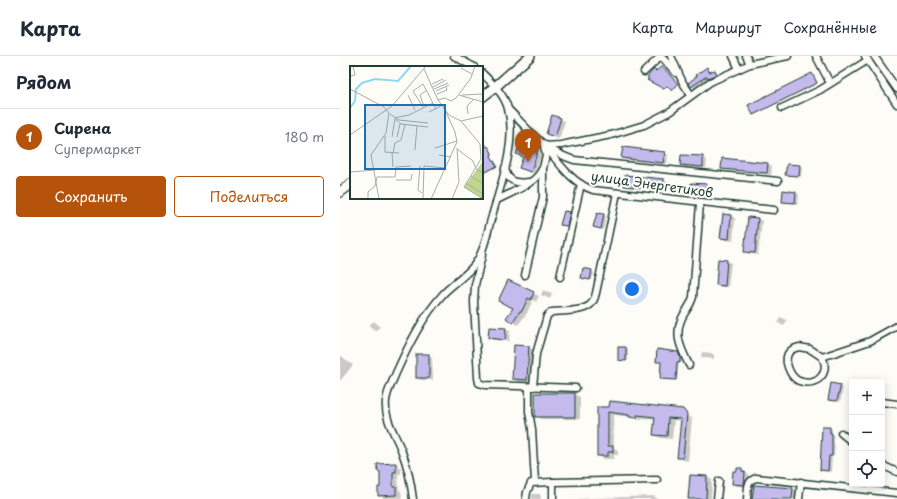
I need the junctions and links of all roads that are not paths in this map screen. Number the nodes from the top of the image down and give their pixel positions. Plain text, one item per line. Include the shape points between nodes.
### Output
1 (454, 56) edge
2 (530, 56) edge
3 (661, 56) edge
4 (671, 56) edge
5 (733, 56) edge
6 (746, 56) edge
7 (788, 56) edge
8 (816, 56) edge
9 (874, 56) edge
10 (867, 58) edge
11 (750, 64) junction
12 (472, 66) edge
13 (739, 68) junction
14 (644, 72) dead end
15 (483, 74) edge
16 (680, 76) junction
17 (830, 83) junction
18 (495, 87) junction
19 (897, 89) edge
20 (483, 95) edge
21 (691, 95) junction
22 (897, 104) edge
23 (782, 108) dead end
24 (509, 110) junction
25 (544, 146) junction
26 (505, 165) junction
27 (543, 168) junction
28 (531, 181) junction
29 (778, 181) dead end
30 (581, 184) junction
31 (350, 185) edge
32 (340, 192) edge
33 (617, 193) junction
34 (496, 200) junction
35 (700, 203) junction
36 (774, 210) dead end
37 (484, 247) junction
38 (526, 275) dead end
39 (560, 277) dead end
40 (897, 326) edge
41 (822, 357) junction
42 (689, 365) dead end
43 (531, 387) junction
44 (576, 388) dead end
45 (885, 402) edge
46 (897, 404) edge
47 (841, 433) dead end
48 (849, 440) edge
49 (885, 466) edge
50 (897, 472) edge
51 (657, 480) dead end
52 (718, 481) dead end
53 (535, 482) junction
54 (553, 482) junction
55 (801, 482) junction
56 (897, 493) edge
57 (413, 499) edge
58 (526, 499) edge
59 (552, 499) edge
60 (717, 499) edge
61 (747, 499) edge
62 (799, 499) edge
63 (894, 499) edge

1 - 12 street
2 - 18 highway
3 - 14 street
3 - 16 street
4 - 16 street
5 - 13 street
6 - 11 street
7 - 11 street
8 - 17 street
9 - 19 street
10 - 17 street via 853,70
10 - 22 street
11 - 13 street
13 - 21 street via 707,83
15 - 18 street
16 - 21 street
17 - 23 street
18 - 20 highway
18 - 24 street
21 - 25 street via 663,116 636,128 561,145
24 - 25 street, улица Энергетиков
24 - 26 street via 510,137
25 - 27 street via 546,155
25 - 29 street via 574,160
25 - 30 street, улица Энергетиков
26 - 28 street via 512,181
26 - 34 street
27 - 28 street
27 - 38 street via 543,197
28 - 34 street
30 - 33 street, улица Энергетиков via 593,190
30 - 39 street
31 - 32 highway
33 - 35 street, улица Энергетиков
33 - 43 street via 594,300 585,307 552,312 547,316 536,354
34 - 37 street
35 - 36 street, улица Энергетиков
35 - 42 street via 693,297 681,320 678,336 680,347
37 - 43 street via 475,285 474,302 478,381 485,385
37 - 57 street via 474,265 445,292 423,320 407,348 388,393 386,412 404,458
40 - 41 street via 870,341
41 - 41 street via 825,372 820,378 810,381 799,381 789,370 786,360 789,352 799,347 810,349
43 - 44 street
43 - 53 street via 529,412
45 - 46 street
47 - 48 street
49 - 50 street
51 - 54 street
52 - 60 street
53 - 54 street
53 - 58 street via 529,486
54 - 59 street
55 - 56 street
55 - 61 street via 753,478 749,482
55 - 62 street
56 - 63 street

